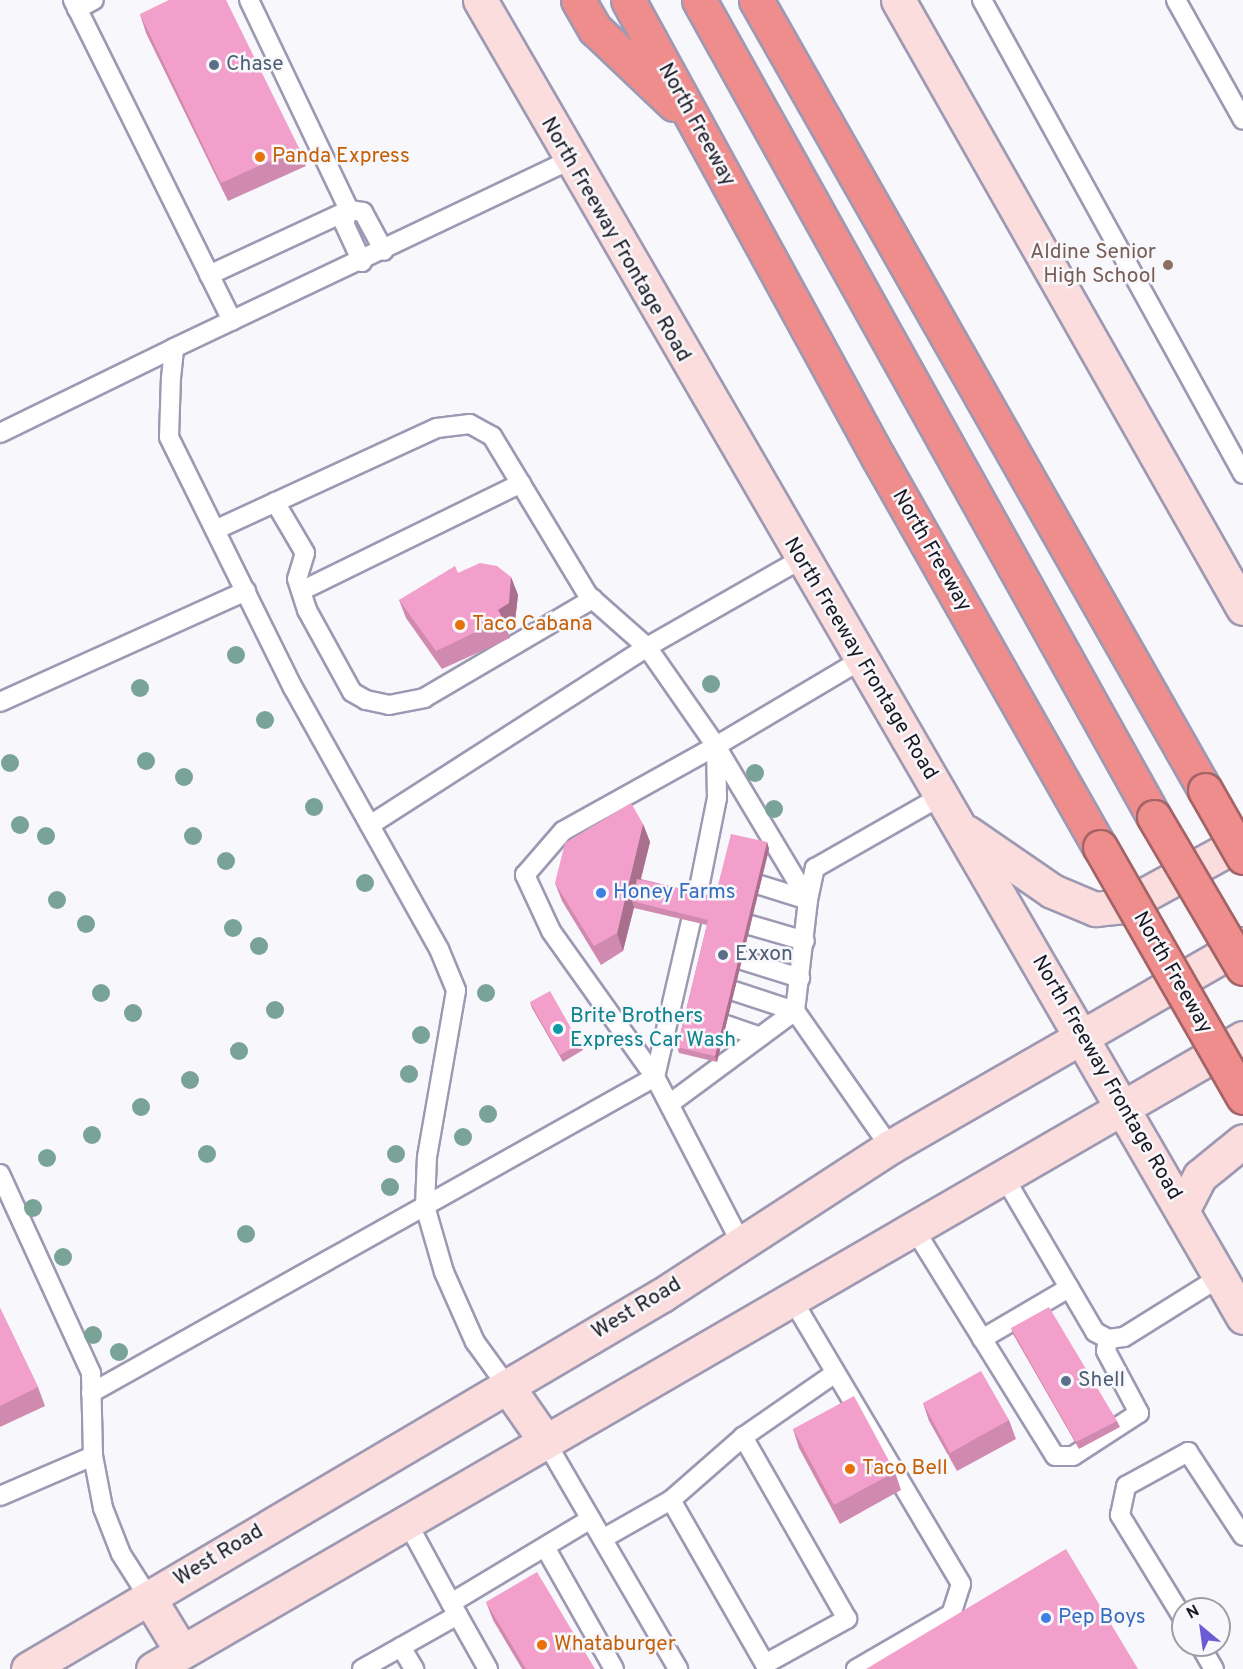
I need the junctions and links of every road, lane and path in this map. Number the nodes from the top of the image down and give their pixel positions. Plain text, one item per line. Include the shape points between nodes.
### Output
1 (94, 0) edge
2 (249, 0) edge
3 (480, 0) edge
4 (579, 0) edge
5 (628, 0) edge
6 (699, 0) edge
7 (757, 0) edge
8 (898, 0) edge
9 (982, 0) edge
10 (1176, 0) edge
11 (75, 4) edge
12 (1243, 120) edge
13 (695, 124) junction
14 (568, 161) junction
15 (349, 210) junction
16 (384, 251) junction
17 (362, 262) junction
18 (209, 275) junction
19 (232, 321) junction
20 (174, 348) junction
21 (0, 433) edge
22 (1243, 474) edge
23 (521, 483) junction
24 (275, 502) junction
25 (215, 530) junction
26 (801, 559) junction
27 (246, 591) junction
28 (301, 591) junction
29 (593, 599) junction
30 (1243, 608) edge
31 (647, 647) junction
32 (861, 660) junction
33 (0, 702) edge
34 (716, 746) junction
35 (941, 796) junction
36 (370, 825) junction
37 (959, 826) junction
38 (1243, 841) edge
39 (1243, 857) edge
40 (703, 869) junction
41 (724, 876) edge
42 (760, 885) edge
43 (697, 898) edge
44 (808, 900) junction
45 (691, 921) edge
46 (750, 925) edge
47 (805, 941) junction
48 (686, 944) junction
49 (1243, 944) edge
50 (705, 949) edge
51 (742, 960) edge
52 (1243, 968) edge
53 (680, 975) junction
54 (800, 978) junction
55 (698, 980) edge
56 (734, 991) edge
57 (670, 1009) junction
58 (795, 1011) junction
59 (689, 1014) edge
60 (726, 1025) edge
61 (760, 1036) junction
62 (1083, 1036) junction
63 (1243, 1038) edge
64 (655, 1077) junction
65 (1243, 1097) edge
66 (672, 1102) junction
67 (1123, 1107) junction
68 (1243, 1141) edge
69 (890, 1147) junction
70 (0, 1174) edge
71 (1003, 1175) junction
72 (425, 1206) junction
73 (1182, 1211) junction
74 (913, 1227) junction
75 (742, 1245) junction
76 (1220, 1277) junction
77 (1070, 1288) junction
78 (792, 1299) junction
79 (1243, 1317) edge
80 (982, 1339) junction
81 (1108, 1339) junction
82 (834, 1374) junction
83 (507, 1386) junction
84 (91, 1393) junction
85 (743, 1437) junction
86 (546, 1442) junction
87 (93, 1456) junction
88 (0, 1496) edge
89 (671, 1500) junction
90 (591, 1519) junction
91 (407, 1522) junction
92 (1243, 1536) edge
93 (604, 1538) junction
94 (545, 1547) junction
95 (149, 1598) junction
96 (1171, 1598) edge
97 (455, 1609) junction
98 (401, 1647) junction
99 (184, 1660) edge
100 (767, 1667) edge
101 (28, 1669) edge
102 (153, 1669) edge
103 (362, 1669) edge
104 (414, 1669) edge
105 (488, 1669) edge
106 (614, 1669) edge
107 (678, 1669) edge
108 (856, 1669) edge

1 - 11 lane
2 - 15 lane
3 - 14 main road, North Freeway Frontage Road
4 - 13 highway via 595,29
5 - 13 highway, North Freeway
6 - 52 highway, bridge via 1154,817
7 - 39 highway, bridge
8 - 30 main road
9 - 22 lane
10 - 12 lane
11 - 18 lane
13 - 65 highway, North Freeway, bridge
14 - 16 lane
14 - 26 main road, North Freeway Frontage Road
15 - 16 lane via 363,212
15 - 17 lane via 344,223
15 - 18 lane
16 - 17 lane
17 - 19 lane
18 - 19 lane
19 - 20 lane
20 - 21 lane
20 - 25 lane via 169,437
23 - 24 lane via 492,436 470,424 437,428
23 - 28 lane
23 - 29 lane
24 - 25 lane
24 - 28 lane via 304,553 297,579
25 - 27 lane
26 - 31 lane
26 - 32 main road, North Freeway Frontage Road
27 - 33 lane
27 - 36 lane
28 - 29 lane via 352,692 389,705 424,698
29 - 31 lane
31 - 34 lane
31 - 36 lane
32 - 34 lane
32 - 35 main road, North Freeway Frontage Road
34 - 40 lane via 717,798
34 - 44 lane
34 - 64 lane via 562,831 525,874 551,931
35 - 37 main road, North Freeway Frontage Road
35 - 44 lane via 815,868
36 - 72 lane via 439,949 456,990 427,1157
37 - 38 main road via 1052,891 1095,909 1124,906
37 - 62 main road, North Freeway Frontage Road
40 - 41 lane
40 - 43 lane
42 - 44 lane
44 - 47 lane
45 - 48 lane
46 - 47 lane
47 - 54 lane
48 - 50 lane
48 - 53 lane
49 - 62 main road, West Road
51 - 54 lane
53 - 55 lane
53 - 57 lane
54 - 58 lane
56 - 58 lane
57 - 59 lane
57 - 64 lane
58 - 61 lane
58 - 69 lane
60 - 61 lane
61 - 66 lane
62 - 67 main road, North Freeway Frontage Road
62 - 69 main road, West Road
63 - 67 main road
64 - 66 lane
64 - 72 lane
66 - 75 lane
67 - 71 main road
67 - 73 main road, North Freeway Frontage Road
68 - 73 main road via 1200,1176
69 - 75 main road, West Road
70 - 84 lane via 91,1373
71 - 74 main road
71 - 77 lane
72 - 83 lane via 444,1272 475,1342
72 - 84 lane
73 - 76 main road, North Freeway Frontage Road
74 - 78 main road
74 - 80 lane
75 - 83 main road, West Road
76 - 79 main road, North Freeway Frontage Road
76 - 81 lane via 1124,1337
77 - 80 lane
77 - 81 lane via 1095,1332
78 - 82 lane
78 - 86 main road
80 - 81 lane via 1055,1456 1063,1458 1139,1413 1106,1351
82 - 85 lane
82 - 108 lane via 961,1584 951,1614
83 - 86 main road
83 - 95 main road, West Road
84 - 87 lane
85 - 89 lane
85 - 100 lane via 847,1618
86 - 90 lane
86 - 91 main road
87 - 88 lane
87 - 95 lane via 103,1508 122,1554
89 - 93 lane
89 - 100 lane
90 - 93 lane
90 - 94 lane
91 - 97 lane
91 - 99 main road
92 - 96 lane via 1188,1452 1126,1486 1120,1515
93 - 107 lane
94 - 97 lane
94 - 106 lane
95 - 99 main road
95 - 101 main road, West Road
97 - 98 lane
97 - 105 lane
98 - 103 lane
98 - 104 lane
99 - 102 main road

